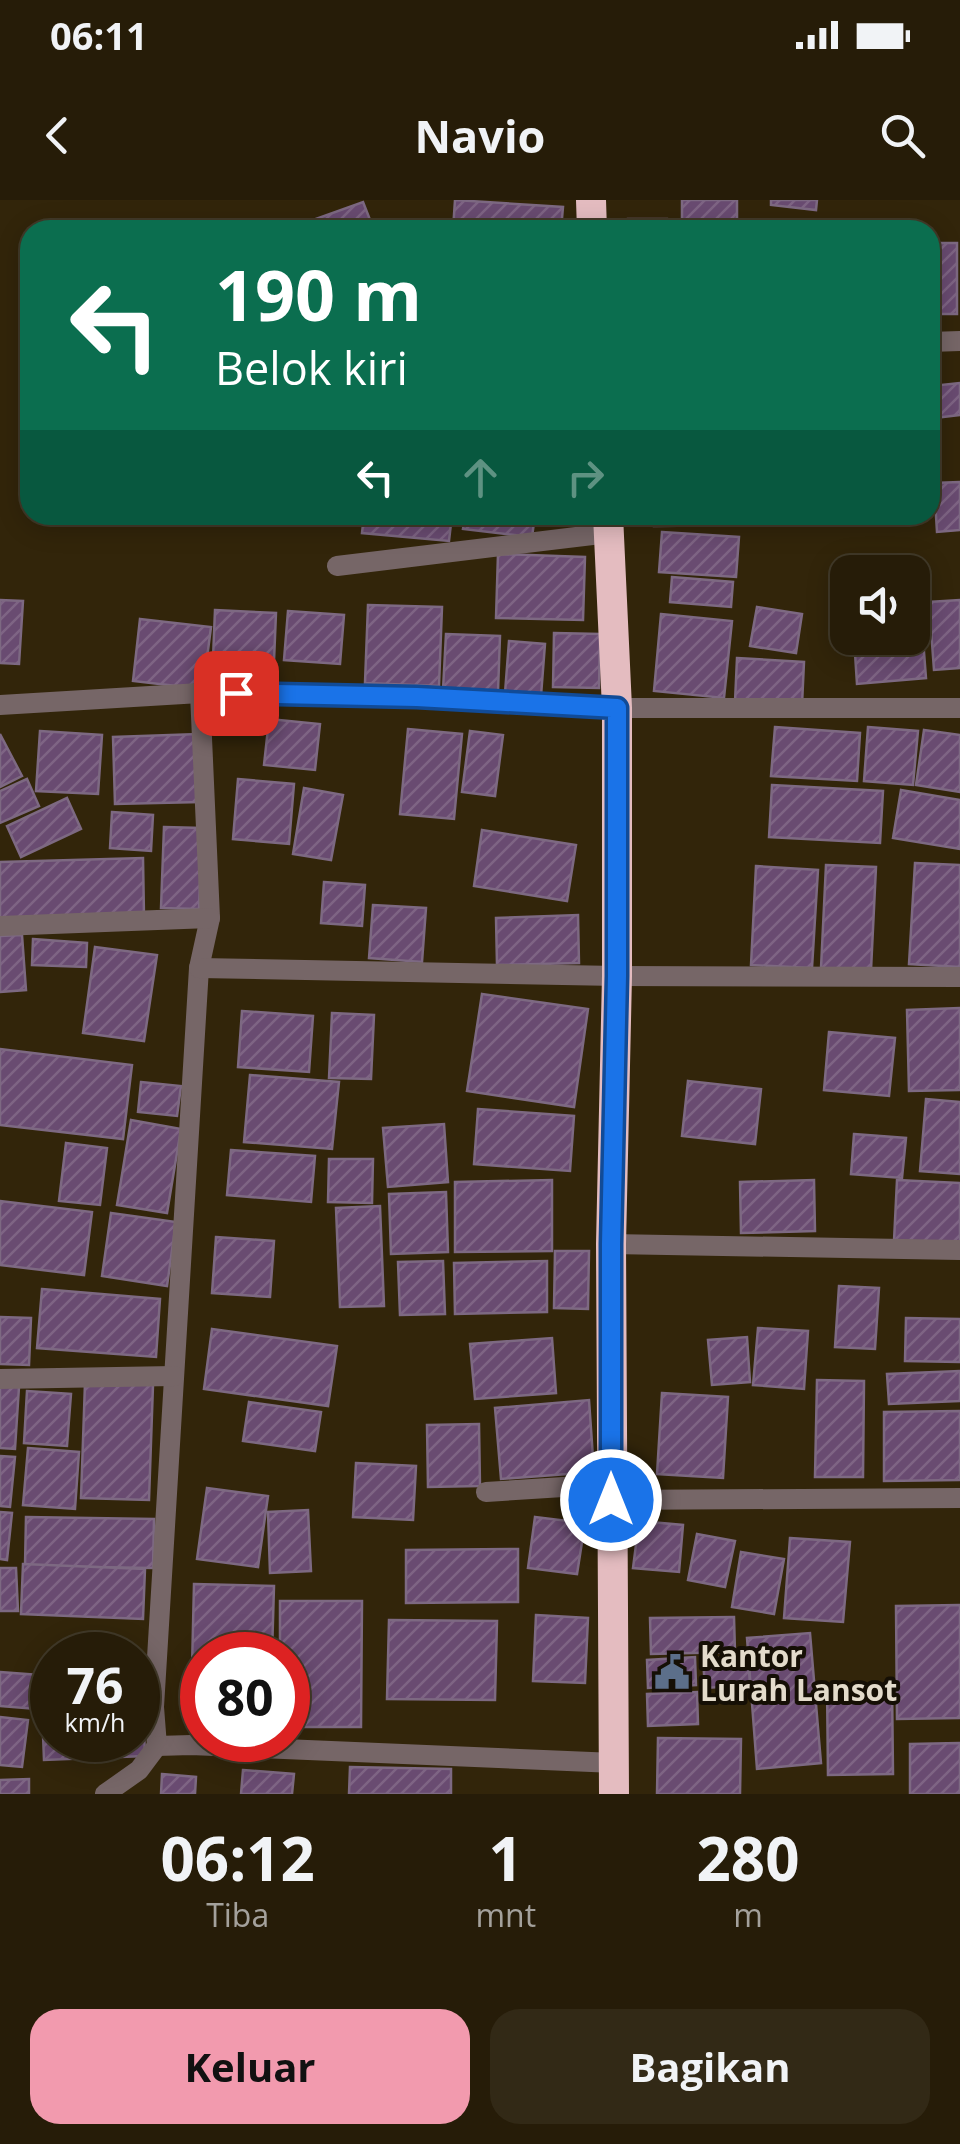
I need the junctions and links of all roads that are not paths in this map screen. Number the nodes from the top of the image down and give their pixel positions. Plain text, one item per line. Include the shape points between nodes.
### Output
1 (602, 525) edge
2 (608, 525) edge
3 (336, 566) dead end
4 (200, 693) junction
5 (0, 704) edge
6 (617, 708) junction
7 (960, 708) edge
8 (210, 918) junction
9 (0, 926) edge
10 (199, 968) junction
11 (617, 976) junction
12 (960, 977) edge
13 (611, 1244) junction
14 (960, 1250) edge
15 (174, 1376) junction
16 (0, 1379) edge
17 (486, 1492) dead end
18 (611, 1492) junction
19 (960, 1498) edge
20 (159, 1632) edge
21 (160, 1746) edge
22 (145, 1762) edge
23 (615, 1763) junction
24 (105, 1794) edge
25 (614, 1794) edge

1 - 3 street
2 - 6 highway
4 - 5 street
4 - 6 street
4 - 8 street
6 - 7 street
6 - 11 highway
8 - 9 street
8 - 10 street
10 - 11 street
10 - 15 street
11 - 12 street
11 - 13 highway
13 - 14 street
13 - 18 highway
15 - 16 street
15 - 20 street
17 - 18 street
18 - 19 street
18 - 23 highway
21 - 23 street
22 - 24 street
23 - 25 highway

